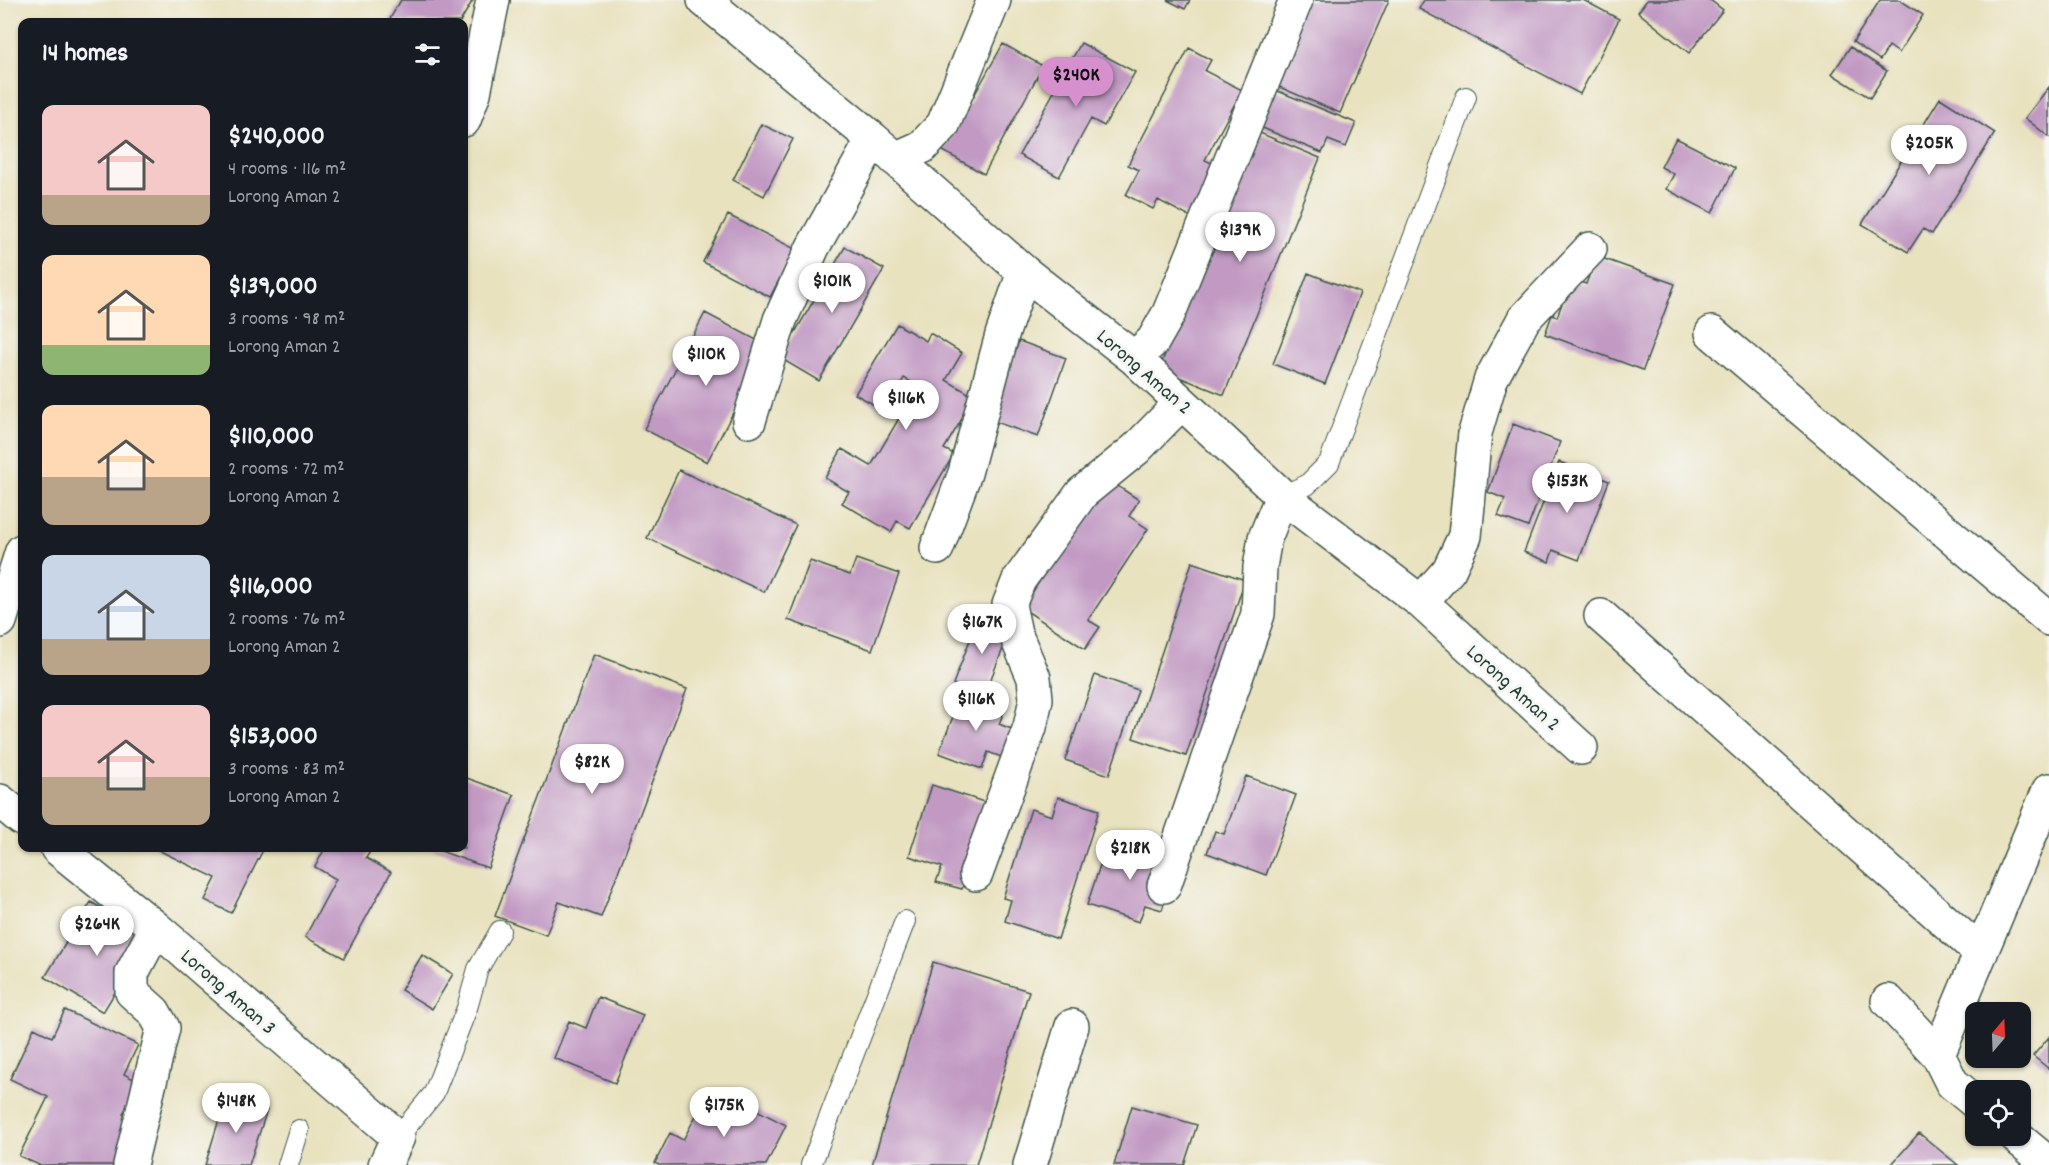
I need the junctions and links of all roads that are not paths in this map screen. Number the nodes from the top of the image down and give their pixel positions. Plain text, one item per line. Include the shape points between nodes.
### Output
1 (493, 0) edge
2 (704, 0) edge
3 (994, 0) edge
4 (1296, 0) edge
5 (1466, 97) dead end
6 (468, 109) edge
7 (884, 149) junction
8 (1590, 249) dead end
9 (1024, 272) junction
10 (1712, 333) dead end
11 (1134, 358) junction
12 (1181, 403) junction
13 (749, 421) dead end
14 (1282, 496) junction
15 (937, 548) dead end
16 (18, 563) edge
17 (1421, 602) junction
18 (1601, 616) dead end
19 (2049, 619) edge
20 (0, 621) edge
21 (1581, 748) dead end
22 (2049, 790) edge
23 (0, 801) edge
24 (18, 816) edge
25 (62, 852) edge
26 (976, 874) dead end
27 (1164, 886) dead end
28 (905, 921) dead end
29 (156, 928) junction
30 (500, 931) dead end
31 (1981, 952) junction
32 (1888, 1001) dead end
33 (1072, 1026) dead end
34 (1938, 1055) junction
35 (1965, 1094) edge
36 (299, 1130) dead end
37 (2027, 1146) edge
38 (392, 1151) edge
39 (2049, 1164) edge
40 (130, 1165) edge
41 (288, 1165) edge
42 (812, 1165) edge
43 (1030, 1165) edge

1 - 6 street
2 - 7 street, Lorong Aman 2
3 - 7 street via 943,125 922,147
4 - 11 street via 1169,313 1153,340
5 - 14 lane via 1329,463 1307,485
7 - 9 street, Lorong Aman 2
7 - 13 street via 813,247 780,320
8 - 17 street via 1524,319 1491,379 1475,433 1465,536 1449,570
9 - 11 street, Lorong Aman 2
9 - 15 street via 1002,335 965,472
10 - 19 street
11 - 12 street, Lorong Aman 2
12 - 14 street, Lorong Aman 2
12 - 26 street via 1136,449 1082,493 1019,580 1009,605 1015,633 1034,678 1036,699 1030,727
14 - 17 street, Lorong Aman 2
14 - 27 street via 1265,538 1258,614
16 - 20 street
17 - 21 street, Lorong Aman 2
18 - 31 street
22 - 31 street
23 - 24 street
25 - 29 street, Lorong Aman 3
28 - 42 lane
29 - 38 street, Lorong Aman 3
29 - 40 street via 132,973 132,992 154,1012 163,1028
30 - 38 lane via 478,969 434,1093
31 - 34 street
32 - 34 street
33 - 43 street
34 - 35 street via 1952,1083
36 - 41 lane
37 - 39 street

